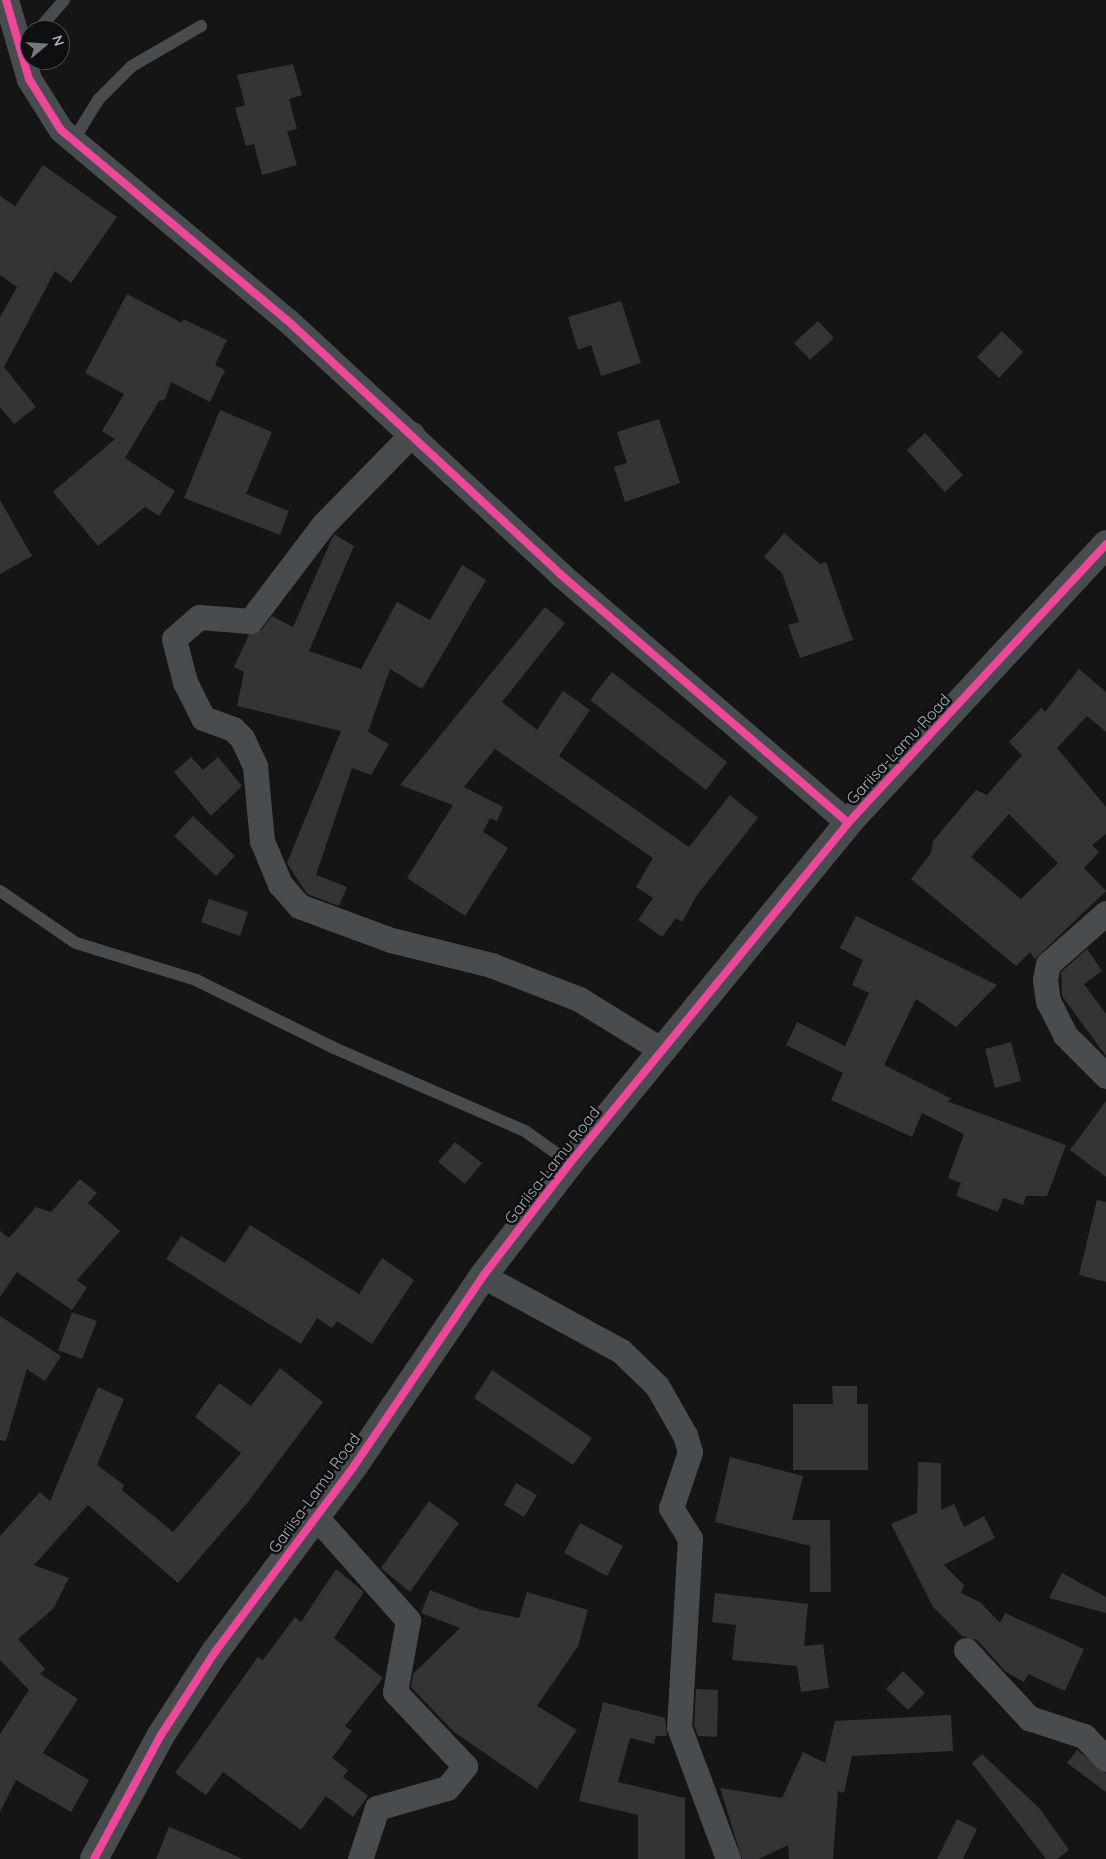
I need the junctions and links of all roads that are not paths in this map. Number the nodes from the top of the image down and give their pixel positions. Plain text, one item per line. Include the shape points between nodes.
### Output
1 (6, 0) edge
2 (64, 0) edge
3 (47, 20) edge
4 (201, 26) dead end
5 (20, 33) edge
6 (33, 70) edge
7 (73, 141) junction
8 (412, 434) junction
9 (1106, 544) edge
10 (848, 824) junction
11 (0, 891) edge
12 (1106, 913) edge
13 (660, 1050) junction
14 (1106, 1076) edge
15 (570, 1163) junction
16 (483, 1276) junction
17 (315, 1516) junction
18 (966, 1650) dead end
19 (1106, 1759) edge
20 (94, 1859) edge
21 (360, 1859) edge
22 (728, 1859) edge

1 - 5 street
2 - 3 lane
4 - 7 lane via 132,66 98,100
6 - 7 street via 45,110
7 - 8 street via 287,320
8 - 10 street via 560,574
8 - 13 street via 323,525 250,621 204,616 180,633 173,643 185,682 203,718 233,729 242,738 255,766 262,841 280,884 299,906 391,940 491,966 579,999
9 - 10 street, Gariisa-Lamu Road
10 - 13 street, Gariisa-Lamu Road
11 - 15 lane via 76,943 196,980 343,1052 525,1132
12 - 14 street via 1048,964 1045,980 1048,1001 1065,1035
13 - 15 street, Gariisa-Lamu Road
15 - 16 street, Gariisa-Lamu Road
16 - 17 street, Gariisa-Lamu Road
16 - 22 street via 621,1351 658,1386 685,1435 690,1452 671,1508 690,1538 679,1727 708,1817
17 - 20 street, Gariisa-Lamu Road via 215,1652 161,1735
17 - 21 street via 408,1620 395,1692 466,1766 447,1788 376,1808
18 - 19 street via 1029,1718 1084,1736

